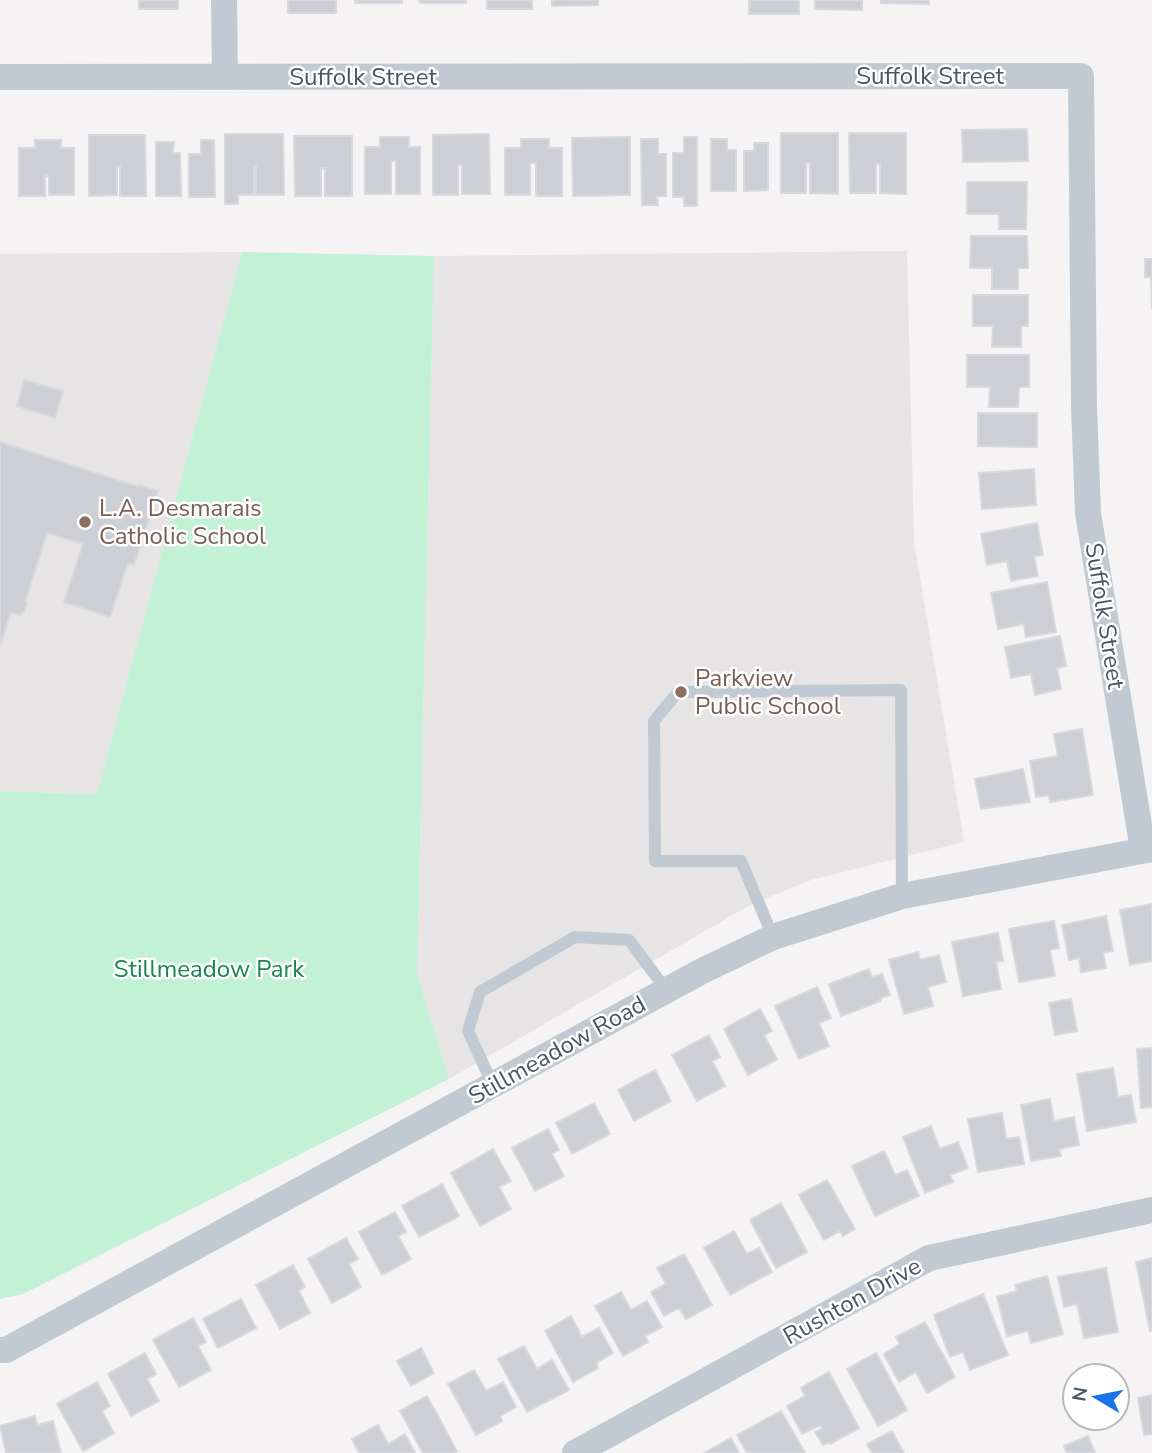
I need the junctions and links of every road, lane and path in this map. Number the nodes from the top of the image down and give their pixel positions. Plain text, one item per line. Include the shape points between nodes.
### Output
1 (224, 0) edge
2 (0, 77) edge
3 (225, 77) junction
4 (1148, 849) edge
5 (902, 897) junction
6 (773, 937) junction
7 (667, 991) junction
8 (494, 1085) junction
9 (1152, 1210) edge
10 (0, 1350) edge
11 (575, 1453) edge

1 - 3 street
2 - 3 street, Suffolk Street
3 - 4 street, Suffolk Street via 1081,76 1088,513
4 - 5 street, Stillmeadow Road
5 - 6 street, Stillmeadow Road
5 - 6 lane via 901,690 678,692 654,721 655,862 741,861
6 - 7 street, Stillmeadow Road
7 - 8 street, Stillmeadow Road
7 - 8 lane via 629,940 575,937 480,992 468,1031
8 - 10 street, Stillmeadow Road
9 - 11 street, Rushton Drive via 929,1258

